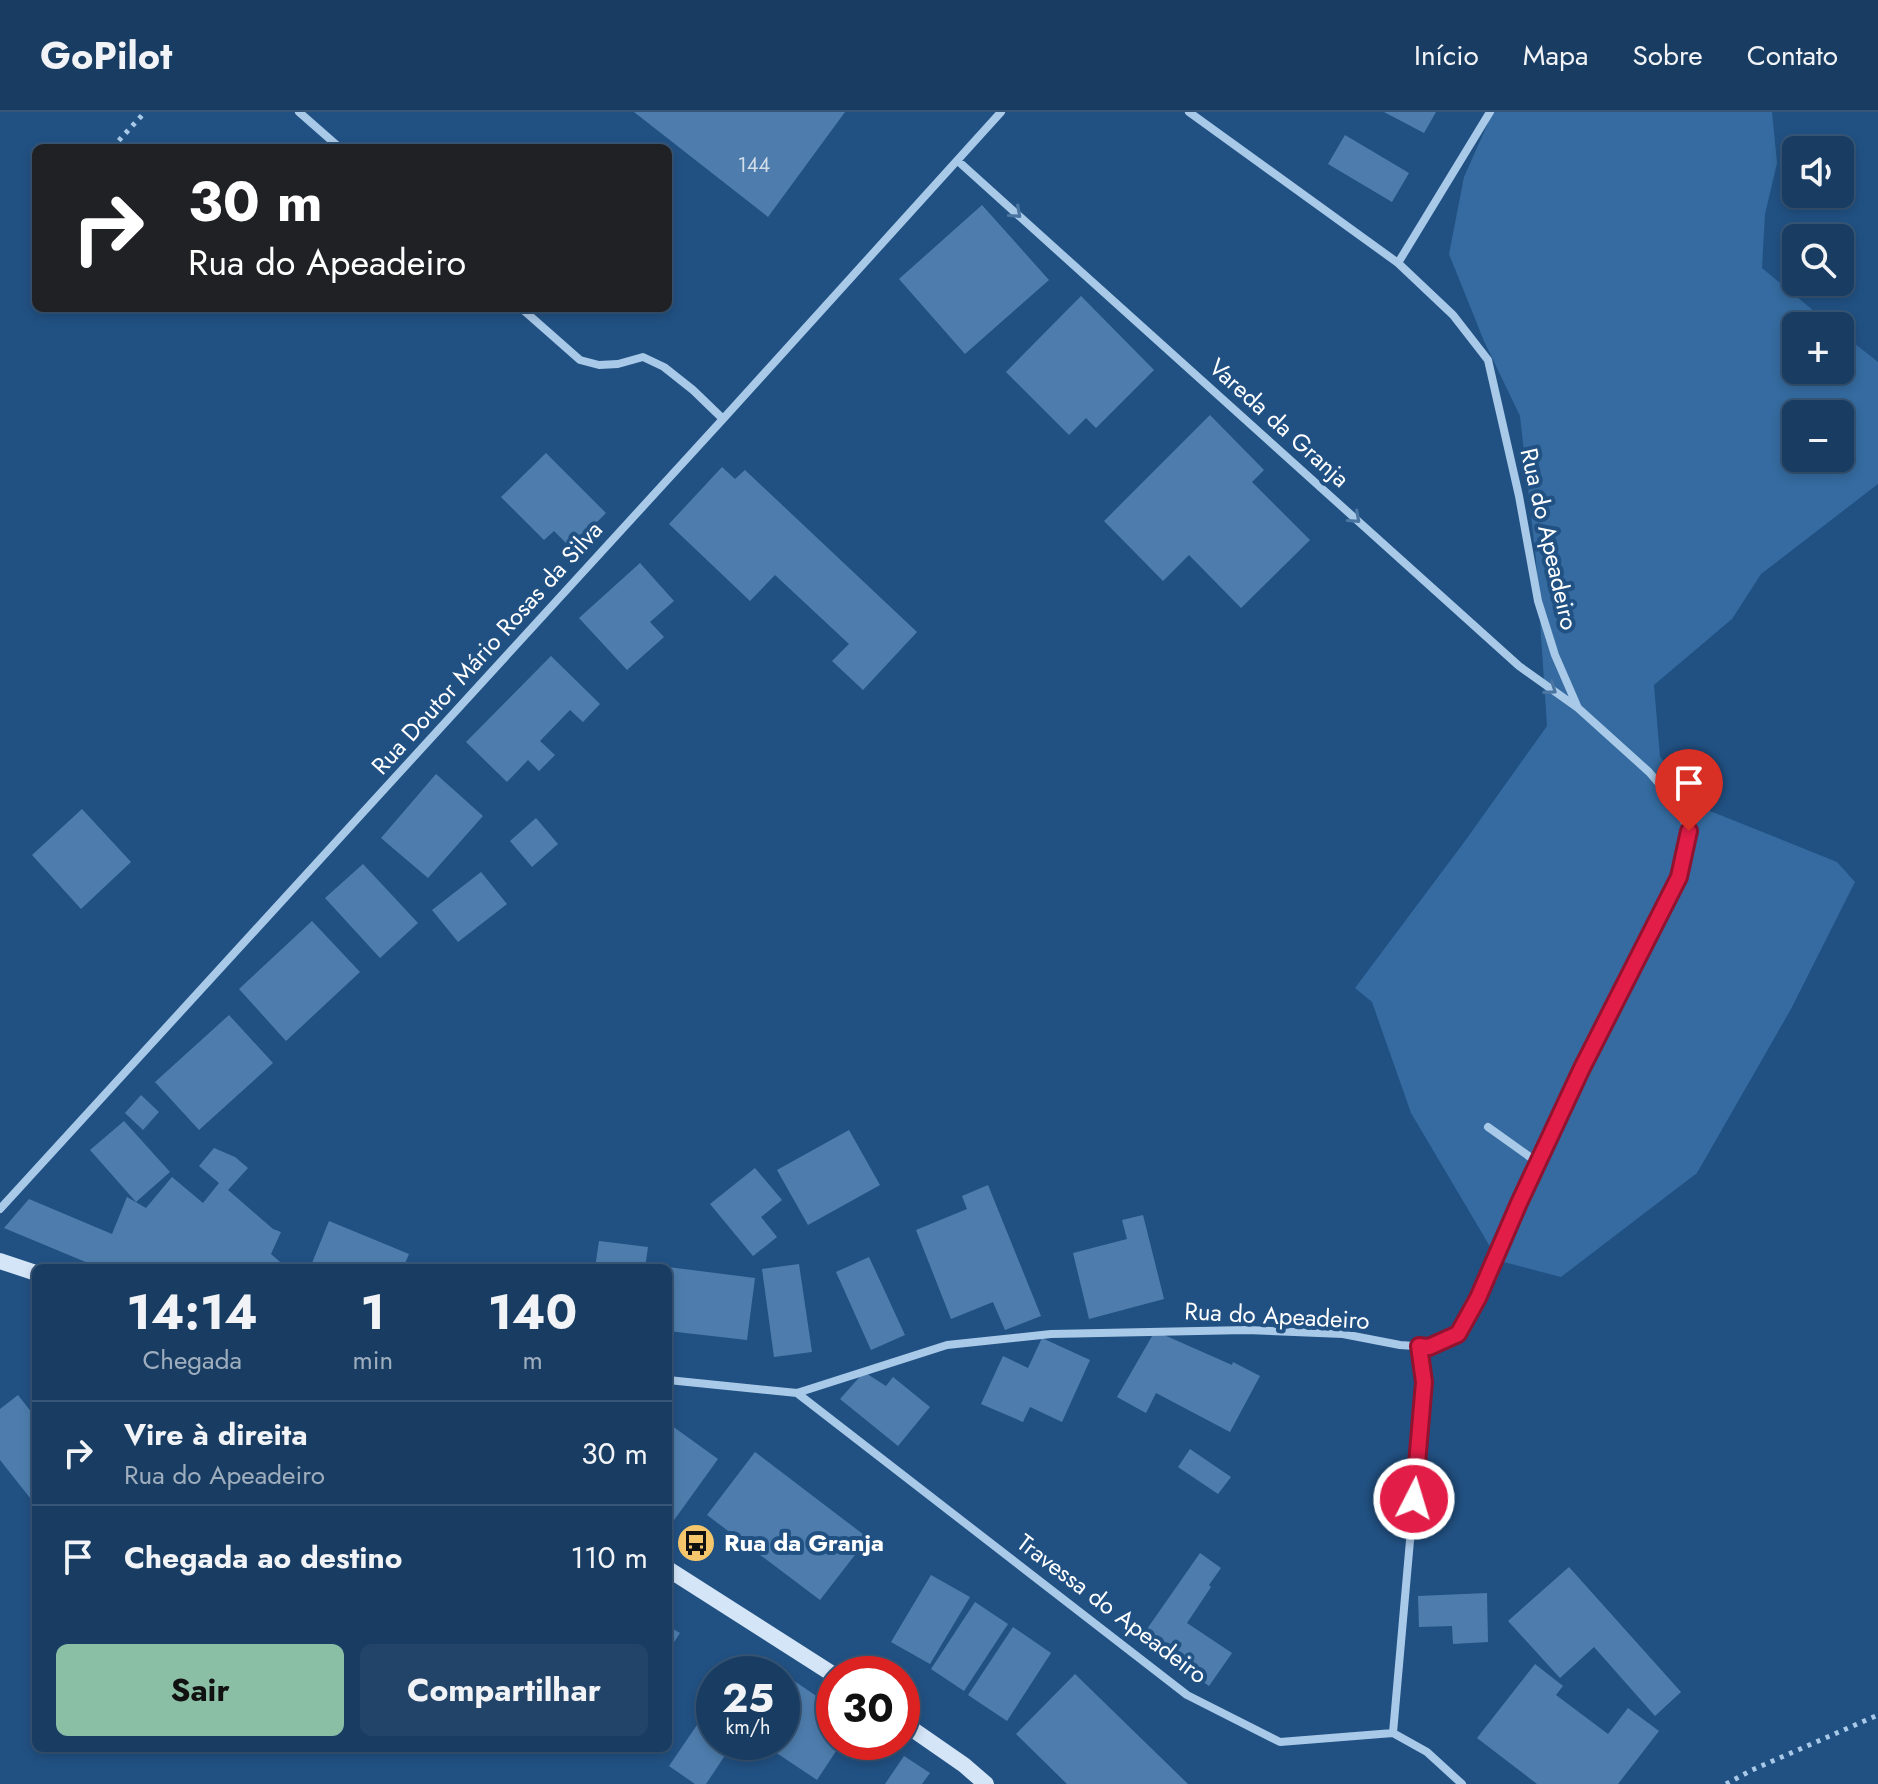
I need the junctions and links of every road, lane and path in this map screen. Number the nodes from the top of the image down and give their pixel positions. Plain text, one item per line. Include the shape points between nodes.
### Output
1 (145, 112) edge
2 (299, 112) edge
3 (1001, 112) edge
4 (1189, 112) edge
5 (1490, 112) edge
6 (116, 144) edge
7 (335, 144) edge
8 (958, 161) junction
9 (1398, 263) junction
10 (526, 312) edge
11 (723, 419) junction
12 (1578, 708) junction
13 (1488, 1127) dead end
14 (1537, 1162) junction
15 (0, 1209) edge
16 (0, 1261) edge
17 (32, 1272) edge
18 (1419, 1346) junction
19 (672, 1380) edge
20 (797, 1393) junction
21 (672, 1572) edge
22 (816, 1664) edge
23 (1878, 1715) edge
24 (1393, 1733) junction
25 (920, 1734) edge
26 (986, 1784) edge
27 (1462, 1784) edge
28 (1726, 1784) edge

1 - 6 path
2 - 7 street
3 - 8 street, Rua Doutor Mário Rosas da Silva
4 - 9 street, Rua do Apeadeiro
5 - 9 street
8 - 11 street, Rua Doutor Mário Rosas da Silva
8 -> 12 street, Vareda da Granja via 1519,666
9 - 12 street, Rua do Apeadeiro via 1453,315 1488,360 1538,601
10 - 11 street via 580,360 599,365 643,357 664,367
11 - 15 street, Rua Doutor Mário Rosas da Silva
12 - 14 street, Rua do Apeadeiro via 1649,772 1675,802 1689,831 1679,877
13 - 14 street
14 - 18 street, Rua do Apeadeiro via 1458,1334
16 - 17 street
18 - 20 street, Rua do Apeadeiro via 1343,1334 1247,1330 1051,1334 947,1345
18 - 24 street via 1424,1382
19 - 20 street, Rua do Apeadeiro
20 - 24 street, Travessa do Apeadeiro via 1187,1695 1280,1742
21 - 22 street
23 - 28 path
24 - 27 street via 1427,1752
25 - 26 street

